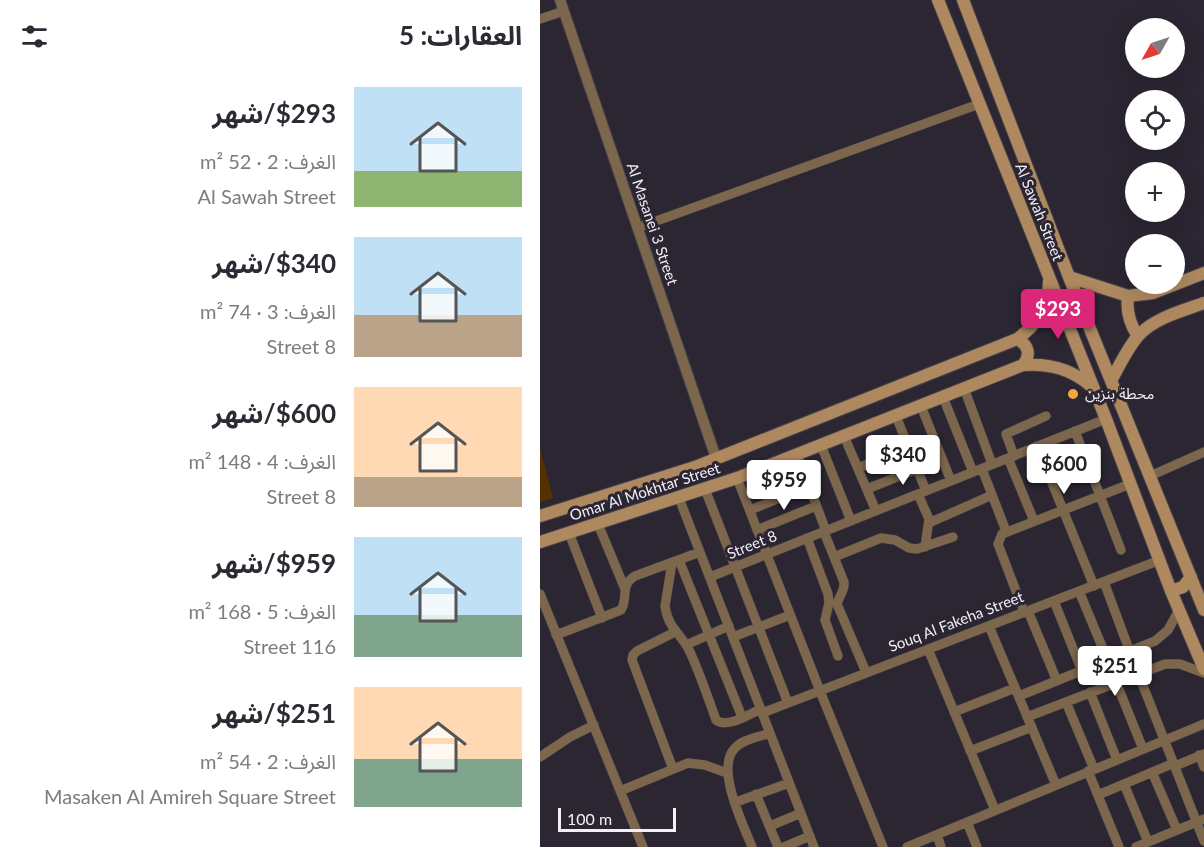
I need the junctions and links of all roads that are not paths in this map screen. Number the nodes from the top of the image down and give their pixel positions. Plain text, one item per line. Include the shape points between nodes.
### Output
1 (938, 0) edge
2 (963, 0) edge
3 (562, 5) edge
4 (540, 19) edge
5 (992, 78) junction
6 (979, 104) junction
7 (1012, 128) junction
8 (996, 146) junction
9 (637, 228) junction
10 (1204, 273) edge
11 (1049, 277) junction
12 (1069, 277) junction
13 (1128, 296) junction
14 (1204, 303) edge
15 (1138, 336) junction
16 (1017, 339) junction
17 (1023, 365) junction
18 (1111, 381) junction
19 (964, 388) junction
20 (1093, 388) junction
21 (943, 397) junction
22 (921, 406) junction
23 (896, 416) junction
24 (1046, 416) dead end
25 (1106, 419) junction
26 (1074, 431) junction
27 (844, 436) junction
28 (821, 445) junction
29 (1037, 446) junction
30 (909, 448) junction
31 (1204, 452) edge
32 (796, 454) junction
33 (1011, 457) junction
34 (716, 458) junction
35 (992, 464) junction
36 (858, 468) junction
37 (917, 469) junction
38 (977, 470) junction
39 (1150, 476) junction
40 (737, 478) junction
41 (951, 481) junction
42 (1130, 484) junction
43 (809, 486) junction
44 (705, 489) junction
45 (867, 489) junction
46 (922, 492) junction
47 (992, 495) junction
48 (1100, 496) junction
49 (679, 498) junction
50 (816, 506) junction
51 (750, 510) junction
52 (1063, 510) junction
53 (876, 511) junction
54 (540, 516) edge
55 (851, 521) junction
56 (1034, 521) junction
57 (929, 523) junction
58 (598, 524) junction
59 (757, 530) junction
60 (825, 531) junction
61 (1006, 531) junction
62 (569, 534) junction
63 (953, 537) dead end
64 (807, 538) junction
65 (540, 542) edge
66 (925, 547) junction
67 (1121, 550) dead end
68 (700, 552) junction
69 (767, 555) junction
70 (834, 557) junction
71 (1160, 560) junction
72 (675, 562) junction
73 (735, 567) junction
74 (710, 577) junction
75 (1191, 577) junction
76 (1104, 582) junction
77 (1094, 586) junction
78 (625, 590) junction
79 (1079, 591) junction
80 (1171, 591) junction
81 (540, 594) edge
82 (1054, 601) junction
83 (1179, 610) junction
84 (1204, 610) edge
85 (1026, 612) junction
86 (790, 615) junction
87 (602, 618) junction
88 (729, 626) junction
89 (989, 626) junction
90 (759, 627) junction
91 (1186, 627) junction
92 (675, 633) junction
93 (709, 634) junction
94 (556, 635) junction
95 (733, 637) junction
96 (686, 645) junction
97 (928, 649) junction
98 (1130, 652) junction
99 (838, 656) dead end
100 (1108, 661) junction
101 (1082, 671) junction
102 (1204, 671) edge
103 (866, 672) junction
104 (1138, 673) junction
105 (1057, 681) junction
106 (1116, 682) junction
107 (820, 691) junction
108 (1017, 692) junction
109 (1090, 692) junction
110 (1066, 702) junction
111 (788, 703) junction
112 (762, 711) junction
113 (954, 712) junction
114 (742, 717) junction
115 (1028, 717) junction
116 (1204, 724) edge
117 (594, 725) junction
118 (1032, 727) junction
119 (770, 734) junction
120 (1165, 741) junction
121 (1143, 749) junction
122 (970, 751) junction
123 (1202, 755) edge
124 (540, 757) edge
125 (1117, 760) junction
126 (1174, 764) junction
127 (1204, 767) edge
128 (673, 769) junction
129 (1091, 770) junction
130 (1152, 772) junction
131 (727, 773) junction
132 (789, 783) junction
133 (1124, 784) junction
134 (1056, 785) junction
135 (620, 791) junction
136 (756, 794) junction
137 (1098, 795) junction
138 (736, 802) junction
139 (995, 810) junction
140 (801, 813) junction
141 (1200, 820) edge
142 (967, 822) junction
143 (770, 826) junction
144 (1177, 830) junction
145 (937, 835) junction
146 (810, 836) junction
147 (1162, 837) junction
148 (1204, 841) edge
149 (1148, 842) junction
150 (643, 847) edge
151 (752, 847) edge
152 (778, 847) edge
153 (784, 847) edge
154 (814, 847) edge
155 (883, 847) edge
156 (907, 847) edge
157 (941, 847) edge
158 (977, 847) edge
159 (1119, 847) edge
160 (1136, 847) edge
161 (1166, 847) edge

1 - 6 main road, Al Sawah Street
2 - 5 main road, Al Sawah Street
3 - 4 street
3 - 9 street, Al Masanei 3 Street
5 - 6 main road via 992,101 986,106
5 - 7 main road, Al Sawah Street
6 - 8 main road, Al Sawah Street
6 - 9 street
7 - 8 main road via 1008,123 1000,126
7 - 12 main road, Al Sawah Street
8 - 11 main road, Al Sawah Street
9 - 34 street, Al Masanei 3 Street
10 - 13 main road via 1153,293
11 - 16 main road, Omar Al Mokhtar Street via 1042,313
11 - 20 main road, Al Sawah Street
12 - 13 main road
12 - 18 main road, Al Sawah Street
13 - 15 main road via 1129,321
14 - 15 main road via 1159,320
15 - 18 main road
16 - 17 main road via 1028,351
16 - 34 main road, Omar Al Mokhtar Street
17 - 19 main road, Omar Al Mokhtar Street
17 - 20 main road, Omar Al Mokhtar Street via 1061,368
18 - 39 main road, Al Sawah Street
19 - 21 main road, Omar Al Mokhtar Street
19 - 35 street
20 - 25 main road, Al Sawah Street
21 - 22 main road, Omar Al Mokhtar Street
21 - 38 street
22 - 23 main road, Omar Al Mokhtar Street
22 - 41 street
23 - 27 main road, Omar Al Mokhtar Street
23 - 30 street
24 - 33 street via 1006,434
25 - 26 street, Street 8
25 - 42 main road, Al Sawah Street
26 - 29 street, Street 8
26 - 48 street
27 - 28 main road, Omar Al Mokhtar Street
27 - 36 street
28 - 32 main road, Omar Al Mokhtar Street
28 - 55 street
29 - 33 street, Street 8
29 - 52 street
30 - 36 street
30 - 37 street
31 - 39 street
32 - 40 main road, Omar Al Mokhtar Street
32 - 43 street
33 - 35 street, Street 8
33 - 56 street
34 - 54 main road, Omar Al Mokhtar Street
35 - 38 street, Street 8
36 - 45 street
37 - 45 street
37 - 46 street
38 - 41 street, Street 8
38 - 47 street
39 - 75 main road, Al Sawah Street
40 - 44 main road, Omar Al Mokhtar Street
40 - 51 street
41 - 46 street, Street 8
42 - 48 street
42 - 71 main road, Al Sawah Street
43 - 50 street
43 - 51 street
44 - 49 main road, Omar Al Mokhtar Street
44 - 73 street
45 - 53 street
46 - 53 street, Street 8
46 - 57 street
47 - 57 street
47 - 61 street
48 - 52 street
48 - 67 street
49 - 58 main road, Omar Al Mokhtar Street
49 - 68 street
50 - 59 street
50 - 60 street
51 - 59 street
52 - 56 street
52 - 77 street
53 - 55 street, Street 8
55 - 60 street, Street 8
56 - 61 street
57 - 66 street
58 - 62 main road, Omar Al Mokhtar Street
58 - 78 street
59 - 69 street
60 - 64 street, Street 8
60 - 70 street
61 - 85 street via 998,544
62 - 65 main road, Omar Al Mokhtar Street
62 - 87 street
63 - 66 street
64 - 69 street, Street 8
64 - 99 street via 828,594 825,620
66 - 70 street via 909,548 881,538
68 - 72 street
68 - 74 street
69 - 73 street, Street 8
69 - 86 street
70 - 103 street via 845,588 837,604
71 - 76 street, Souq Al Fakeha Street
71 - 80 main road, Al Sawah Street
72 - 78 street via 636,576 627,582
72 - 92 street via 665,606
72 - 93 street
73 - 74 street, Street 8
73 - 90 street
74 - 88 street
75 - 80 main road via 1183,587
75 - 84 main road, Al Sawah Street
76 - 77 street, Souq Al Fakeha Street
76 - 98 street
77 - 79 street, Souq Al Fakeha Street
78 - 87 street via 621,610
79 - 82 street, Souq Al Fakeha Street
79 - 100 street
80 - 83 main road, Al Sawah Street
81 - 94 street
82 - 85 street, Souq Al Fakeha Street
82 - 101 street
83 - 91 main road, Al Sawah Street
83 - 98 street via 1162,636
84 - 91 main road
85 - 89 street, Souq Al Fakeha Street
85 - 105 street
86 - 90 street
86 - 107 street
87 - 94 street
88 - 93 street
88 - 95 street
89 - 97 street, Souq Al Fakeha Street
89 - 108 street
90 - 95 street
90 - 111 street
91 - 102 main road, Al Sawah Street
92 - 96 street
92 - 128 street via 633,655 633,665
93 - 96 street
93 - 114 street
94 - 117 street
95 - 112 street
96 - 114 street via 716,720 727,723
97 - 103 street, Souq Al Fakeha Street
97 - 113 street
98 - 100 street
100 - 101 street
101 - 105 street
102 - 104 street via 1174,663
103 - 107 street, Souq Al Fakeha Street
104 - 106 street
104 - 120 street
105 - 108 street
106 - 109 street
106 - 121 street
107 - 111 street, Souq Al Fakeha Street
107 - 155 street
108 - 113 street
108 - 115 street
109 - 110 street
109 - 125 street
110 - 115 street
110 - 129 street
111 - 112 street, Souq Al Fakeha Street
112 - 114 street, Souq Al Fakeha Street
112 - 119 street
113 - 122 street
115 - 118 street
116 - 120 street
117 - 124 street
117 - 135 street
118 - 122 street
118 - 134 street
119 - 131 street via 737,746 729,758
119 - 132 street
120 - 121 street
120 - 126 street
121 - 125 street
122 - 139 street
123 - 126 street
123 - 127 street
125 - 129 street
126 - 130 street
126 - 141 street
128 - 131 street via 697,763
128 - 135 street
129 - 134 street
129 - 137 street
130 - 133 street
130 - 144 street
131 - 138 street
132 - 136 street
132 - 140 street
133 - 137 street
133 - 149 street
134 - 139 street
135 - 150 street
136 - 138 street
136 - 143 street
137 - 159 street
138 - 151 street
139 - 142 street
140 - 143 street
140 - 146 street
141 - 144 street
141 - 148 street
142 - 145 street
142 - 158 street
143 - 152 street
144 - 147 street
145 - 156 street
145 - 157 street
146 - 153 street
146 - 154 street
147 - 149 street
147 - 161 street
149 - 160 street

